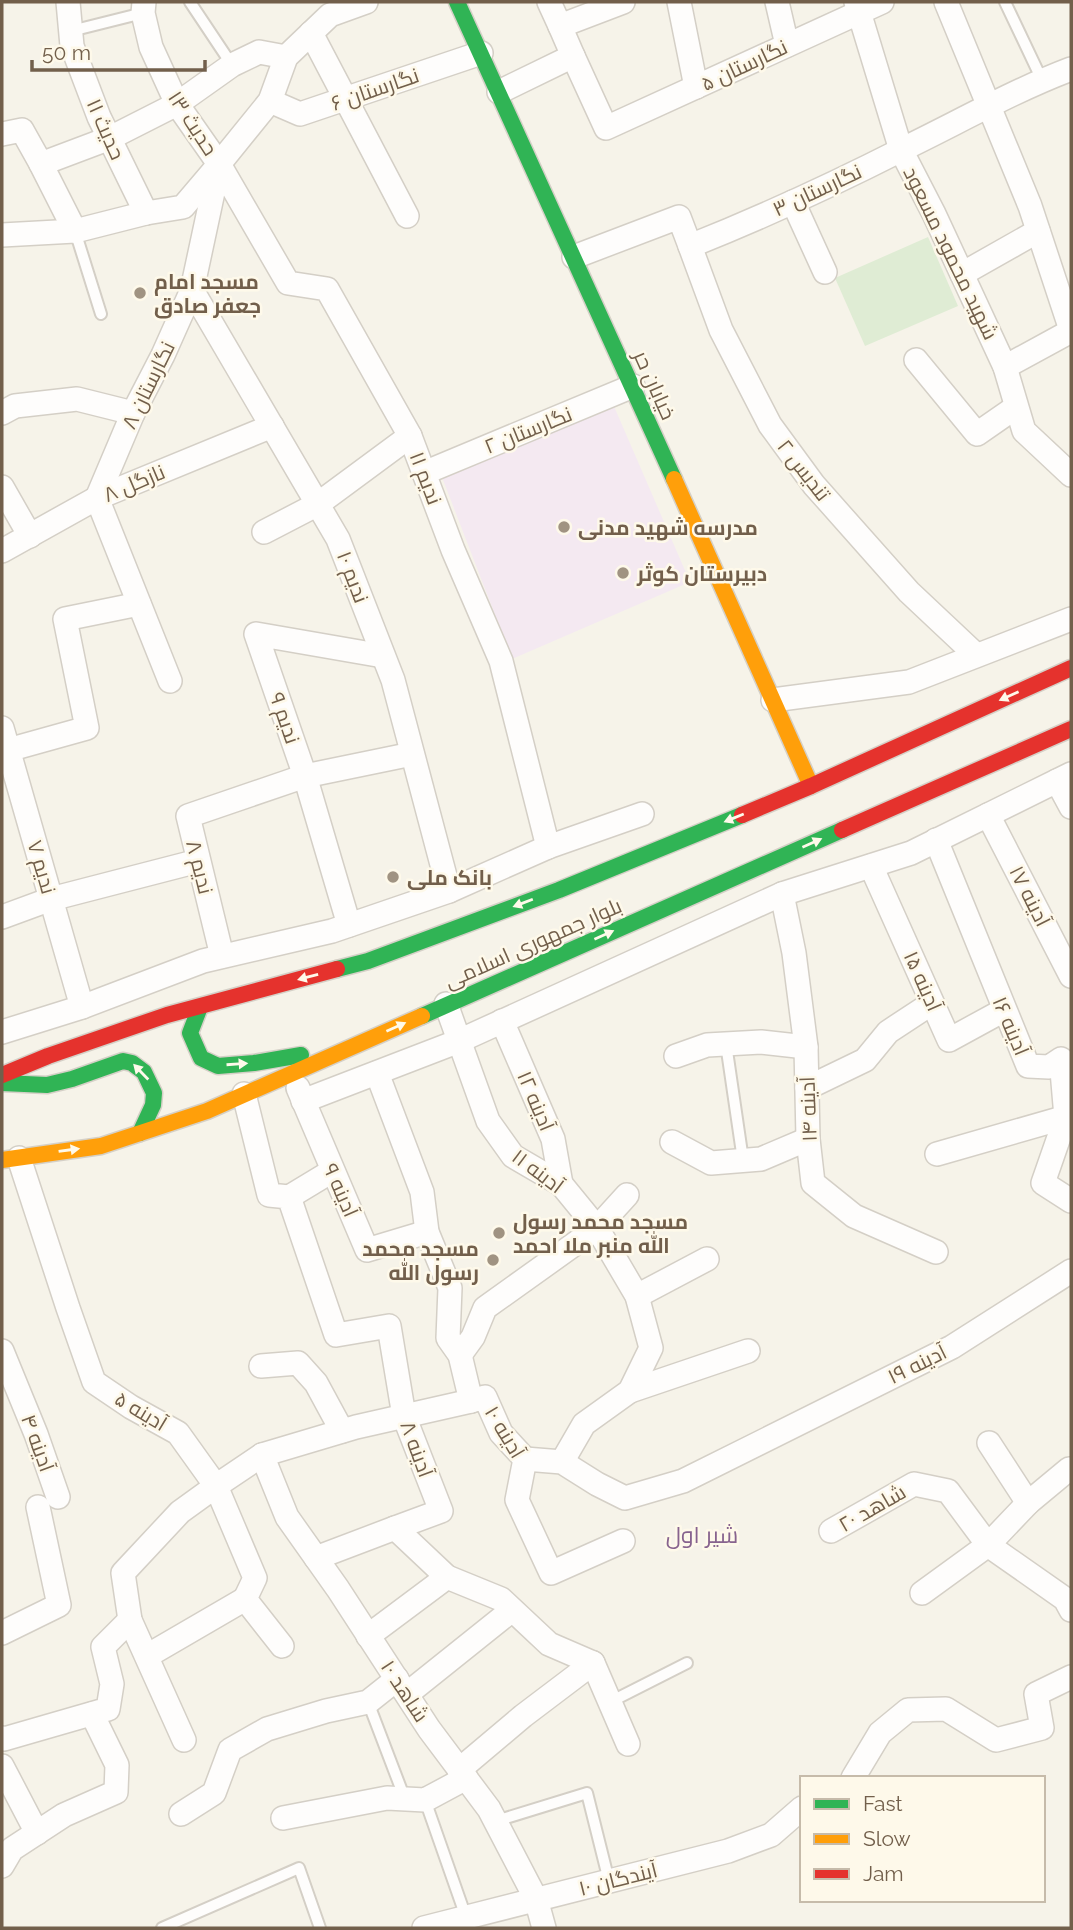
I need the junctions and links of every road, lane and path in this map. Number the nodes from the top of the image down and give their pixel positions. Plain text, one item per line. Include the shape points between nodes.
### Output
1 (68, 2) edge
2 (190, 2) edge
3 (366, 2) edge
4 (457, 2) edge
5 (549, 2) edge
6 (623, 2) edge
7 (679, 2) edge
8 (777, 2) edge
9 (882, 2) edge
10 (946, 2) edge
11 (1005, 2) edge
12 (143, 7) edge
13 (858, 7) edge
14 (326, 8) edge
15 (559, 26) junction
16 (71, 31) junction
17 (311, 33) junction
18 (787, 45) junction
19 (481, 53) junction
20 (286, 57) junction
21 (573, 57) junction
22 (232, 65) junction
23 (1071, 69) edge
24 (1042, 80) junction
25 (696, 87) junction
26 (499, 92) junction
27 (346, 99) junction
28 (270, 101) junction
29 (177, 104) junction
30 (989, 106) junction
31 (2, 134) edge
32 (110, 138) junction
33 (901, 150) junction
34 (41, 164) junction
35 (219, 164) junction
36 (793, 202) junction
37 (146, 213) junction
38 (407, 216) dead end
39 (75, 231) junction
40 (1038, 231) junction
41 (2, 235) edge
42 (690, 246) junction
43 (574, 257) junction
44 (1071, 260) edge
45 (825, 272) dead end
46 (1052, 273) junction
47 (962, 274) junction
48 (192, 290) junction
49 (101, 314) dead end
50 (1071, 330) edge
51 (916, 360) dead end
52 (1005, 367) junction
53 (633, 387) junction
54 (1016, 407) junction
55 (2, 413) edge
56 (133, 413) junction
57 (272, 425) junction
58 (410, 436) junction
59 (1069, 469) edge
60 (424, 473) junction
61 (2, 487) edge
62 (97, 498) junction
63 (318, 504) junction
64 (264, 533) dead end
65 (30, 536) junction
66 (2, 551) edge
67 (139, 604) junction
68 (1071, 619) edge
69 (383, 656) junction
70 (976, 656) junction
71 (1071, 668) edge
72 (170, 681) dead end
73 (773, 700) junction
74 (2, 727) edge
75 (1071, 729) edge
76 (8, 750) junction
77 (412, 754) junction
78 (305, 776) junction
79 (1064, 777) edge
80 (811, 786) junction
81 (1071, 807) edge
82 (642, 814) dead end
83 (988, 815) junction
84 (936, 840) junction
85 (548, 847) junction
86 (198, 861) junction
87 (871, 866) junction
88 (449, 891) junction
89 (782, 894) junction
90 (51, 899) junction
91 (381, 914) junction
92 (2, 917) edge
93 (349, 925) junction
94 (390, 953) junction
95 (222, 956) junction
96 (1071, 976) edge
97 (932, 1003) junction
98 (446, 1004) junction
99 (82, 1007) junction
100 (201, 1007) junction
101 (1004, 1010) junction
102 (502, 1021) junction
103 (2, 1032) edge
104 (459, 1041) junction
105 (726, 1044) junction
106 (351, 1046) junction
107 (806, 1047) junction
108 (676, 1056) dead end
109 (292, 1073) junction
110 (377, 1073) junction
111 (2, 1075) edge
112 (2, 1083) edge
113 (807, 1088) junction
114 (244, 1094) junction
115 (303, 1101) junction
116 (1066, 1117) junction
117 (140, 1133) junction
118 (808, 1139) junction
119 (672, 1142) dead end
120 (937, 1154) dead end
121 (10, 1159) edge
122 (743, 1160) junction
123 (332, 1171) junction
124 (561, 1184) junction
125 (626, 1195) dead end
126 (289, 1198) junction
127 (1071, 1201) edge
128 (597, 1228) junction
129 (427, 1232) junction
130 (936, 1252) dead end
131 (707, 1259) dead end
132 (1071, 1271) edge
133 (637, 1296) junction
134 (2, 1350) edge
135 (748, 1351) dead end
136 (460, 1355) junction
137 (261, 1366) dead end
138 (630, 1391) junction
139 (471, 1401) junction
140 (404, 1416) junction
141 (342, 1431) junction
142 (989, 1443) dead end
143 (262, 1455) junction
144 (525, 1459) junction
145 (562, 1462) junction
146 (1069, 1469) dead end
147 (216, 1486) junction
148 (1028, 1503) junction
149 (395, 1528) junction
150 (831, 1531) dead end
151 (623, 1541) dead end
152 (988, 1545) junction
153 (316, 1558) junction
154 (447, 1577) junction
155 (922, 1593) dead end
156 (245, 1599) junction
157 (512, 1610) junction
158 (1071, 1610) edge
159 (130, 1620) junction
160 (2, 1633) edge
161 (368, 1636) junction
162 (282, 1646) dead end
163 (147, 1656) junction
164 (593, 1662) junction
165 (687, 1663) dead end
166 (1071, 1677) edge
167 (402, 1687) junction
168 (368, 1702) junction
169 (610, 1702) junction
170 (92, 1714) junction
171 (2, 1738) edge
172 (184, 1740) dead end
173 (628, 1744) dead end
174 (2, 1766) edge
175 (463, 1774) junction
176 (854, 1776) edge
177 (415, 1800) junction
178 (800, 1810) edge
179 (181, 1814) dead end
180 (283, 1818) dead end
181 (496, 1821) junction
182 (37, 1833) junction
183 (2, 1866) edge
184 (610, 1881) junction
185 (536, 1899) junction
186 (466, 1917) junction
187 (162, 1928) edge
188 (320, 1928) edge
189 (424, 1928) edge
190 (544, 1928) edge

1 - 16 street, حدیث ۱۱
2 - 22 lane
3 - 14 street, نگارستان ۸
4 - 19 main road, خیابان حر
5 - 15 street
6 - 15 street
7 - 25 street
8 - 18 street
9 - 13 street, نگارستان ۵
10 - 30 street
11 - 24 lane
12 - 16 lane
12 - 29 street, حدیث ۱۳ via 151,47
13 - 18 street, نگارستان ۵
13 - 33 street, شهید محمود مسعود
14 - 17 street, نگارستان ۸
15 - 21 street
16 - 32 street, حدیث ۱۱ via 72,46
17 - 20 street, نگارستان ۸
17 - 27 street
18 - 25 street, نگارستان ۵
19 - 26 main road, خیابان حر
19 - 27 street, نگارستان ۶
20 - 22 street via 259,52
20 - 28 street, نگارستان ۸
21 - 25 street, نگارستان ۵ via 606,128
21 - 26 street
22 - 29 street
23 - 24 street, نگارستان ۳
24 - 30 street, نگارستان ۳
26 - 43 main road, خیابان حر
27 - 28 street, نگارستان ۶ via 300,114
27 - 38 street
28 - 35 street, نگارستان ۸
29 - 32 street
29 - 35 street, حدیث ۱۳
30 - 33 street, نگارستان ۳
30 - 40 street
31 - 34 street via 22,130
32 - 34 street
32 - 37 street, حدیث ۱۱
33 - 36 street, نگارستان ۳
33 - 47 street, شهید محمود مسعود
34 - 39 street
35 - 37 street via 183,207
35 - 48 street, نگارستان ۸
35 - 58 street, ندیم ۱۱ via 288,283 327,289
36 - 42 street, نگارستان ۳
36 - 45 street
37 - 39 street
39 - 41 street
39 - 49 lane
40 - 46 street
40 - 47 street
42 - 43 street via 679,217
42 - 70 street, تندیس ۲ via 721,330 770,425 814,485 909,592
43 - 53 main road, خیابان حر
44 - 46 street
46 - 50 street
47 - 52 street, شهید محمود مسعود
48 - 56 street, نگارستان ۸
48 - 57 street, ندیم ۱۰
50 - 52 street
51 - 54 street via 976,434
52 - 54 street, شهید محمود مسعود
53 - 60 street, نگارستان ۲
53 - 73 main road, خیابان حر
54 - 59 street, شهید محمود مسعود via 1024,431
55 - 56 street via 15,406 77,399
56 - 62 street, نگارستان ۸
57 - 62 street, نازگل ۸
57 - 63 street, ندیم ۱۰
58 - 60 street, ندیم ۱۱
58 - 63 street
60 - 85 street, ندیم ۱۱ via 501,661
61 - 65 street
62 - 65 street, نازگل ۸
62 - 67 street
63 - 64 street
63 - 69 street, ندیم ۱۰ via 338,539
65 - 66 street, نازگل ۸
67 - 72 street
67 - 76 street via 65,619 87,728
68 - 70 street
69 - 77 street, ندیم ۱۰
69 - 78 street, ندیم ۹ via 257,634
70 - 73 street via 909,682
71 -> 80 main road, بلوار جمهوری اسلامی
73 - 80 main road, خیابان حر
74 - 76 street, ندیم ۷
98 -> 75 main road, بلوار جمهوری اسلامی
76 - 90 street, ندیم ۷
77 - 78 street
77 - 88 street, ندیم ۱۰
78 - 86 street, ندیم ۸ via 188,816
78 - 93 street, ندیم ۹
79 - 81 street
79 - 83 street
80 -> 94 main road, بلوار جمهوری اسلامی via 559,890
82 - 85 street
83 - 84 street
83 - 96 street, آدینه ۱۷
84 - 87 street
84 - 101 street, آدینه ۱۶
85 - 88 street
86 - 90 street
86 - 95 street, ندیم ۸
87 - 89 street
87 - 97 street, آدینه ۱۵
88 - 91 street
89 - 102 street
89 - 107 street, آدینه ۱۴
90 - 92 street
90 - 99 street, ندیم ۷
91 - 93 street
91 - 94 street
93 - 95 street
94 -> 100 main road, بلوار جمهوری اسلامی
95 - 99 street
97 - 101 street, آدینه ۱۵ via 949,1040
97 - 113 street via 888,1032 864,1060
98 - 104 street, آدینه ۱۱
106 -> 98 main road, بلوار جمهوری اسلامی
99 - 103 street
100 -> 106 main road via 190,1033 201,1058 218,1066
100 - 111 main road, بلوار جمهوری اسلامی
101 - 116 street, آدینه ۱۶ via 1028,1066 1049,1067 1060,1059
102 - 104 street
102 - 124 street, آدینه ۱۲ via 553,1139
104 - 110 street
104 - 124 street, آدینه ۱۱ via 488,1121 513,1156
105 - 107 street
105 - 108 street
105 - 122 lane
106 - 109 main road, بلوار جمهوری اسلامی
107 - 113 street, آدینه ۱۴
109 - 114 main road, بلوار جمهوری اسلامی
109 - 115 street, آدینه ۹
110 - 115 street
110 - 129 street, آدینه ۱۰ via 422,1192
117 -> 112 main road via 154,1093 144,1072 132,1063 123,1061 47,1085
113 - 118 street, آدینه ۱۴
114 - 117 main road, بلوار جمهوری اسلامی
114 - 126 street via 270,1195
115 - 123 street, آدینه ۹
116 - 120 street
116 - 127 street, آدینه ۱۶ via 1042,1183
121 -> 117 main road, بلوار جمهوری اسلامی via 101,1146
118 - 122 street via 761,1159
118 - 130 street, آدینه ۱۴ via 813,1183 854,1216
119 - 122 street via 711,1163
121 - 147 street, آدینه ۵ via 94,1382 177,1433
123 - 126 street
123 - 129 street, آدینه ۹ via 367,1250
124 - 128 street, آدینه ۱۱
125 - 128 street
126 - 140 street, آدینه ۸ via 336,1335 388,1326
128 - 133 street, آدینه ۱۱
128 - 136 street via 485,1308
129 - 136 street, آدینه ۱۰ via 450,1288 448,1338
131 - 133 street
132 - 145 street, آدینه ۱۹ via 952,1347 683,1480 625,1498
133 - 138 street, آدینه ۱۱ via 651,1348
134 - 160 street, آدینه ۴ via 36,1434 59,1605
135 - 138 street
136 - 139 street, آدینه ۱۰
137 - 141 street via 298,1363 316,1384
138 - 145 street, آدینه ۱۱ via 584,1424
139 - 140 street
139 - 144 street, آدینه ۱۰ via 485,1397 501,1433
140 - 141 street
140 - 149 street, آدینه ۸ via 441,1511
141 - 143 street
142 - 148 street
143 - 147 street
143 - 153 street, شاهد ۱۰ via 287,1517
144 - 145 street
144 - 151 street, آدینه ۱۰ via 517,1500 551,1573
146 - 148 street
147 - 156 street, آدینه ۵ via 255,1578
147 - 159 street via 180,1512 123,1573
148 - 152 street
149 - 153 street
149 - 154 street
150 - 152 street, شاهد ۲۰ via 914,1484 948,1491
152 - 155 street
152 - 158 street, شاهد ۲۰ via 1065,1599
153 - 161 street, شاهد ۱۰
154 - 157 street via 501,1600
154 - 161 street
156 - 162 street
156 - 163 street
157 - 164 street via 549,1644
157 - 167 street
159 - 163 street
159 - 170 street via 103,1647 112,1684 108,1709
161 - 167 street, شاهد ۱۰
163 - 172 street
164 - 169 street
164 - 175 street via 523,1716
165 - 169 lane
166 - 176 street via 1036,1693 1042,1728 996,1740 946,1709 908,1710 880,1734
167 - 168 street
167 - 175 street, شاهد ۱۰
168 - 177 lane
168 - 179 street via 267,1729 230,1750 214,1793
169 - 173 street
170 - 171 street
170 - 182 street via 117,1765 116,1792
174 - 182 street
175 - 177 street
175 - 181 street, شاهد ۱۰
177 - 180 street via 387,1798
177 - 186 lane
178 - 184 street, آیندگان ۱۰ via 771,1835 728,1851
181 - 184 lane via 587,1793
181 - 185 street, شاهد ۱۰
182 - 183 street via 12,1849
184 - 185 street, آیندگان ۱۰
185 - 186 street, آیندگان ۱۰
185 - 190 street, شاهد ۱۰
186 - 189 street, آیندگان ۱۰
187 - 188 lane via 299,1868

